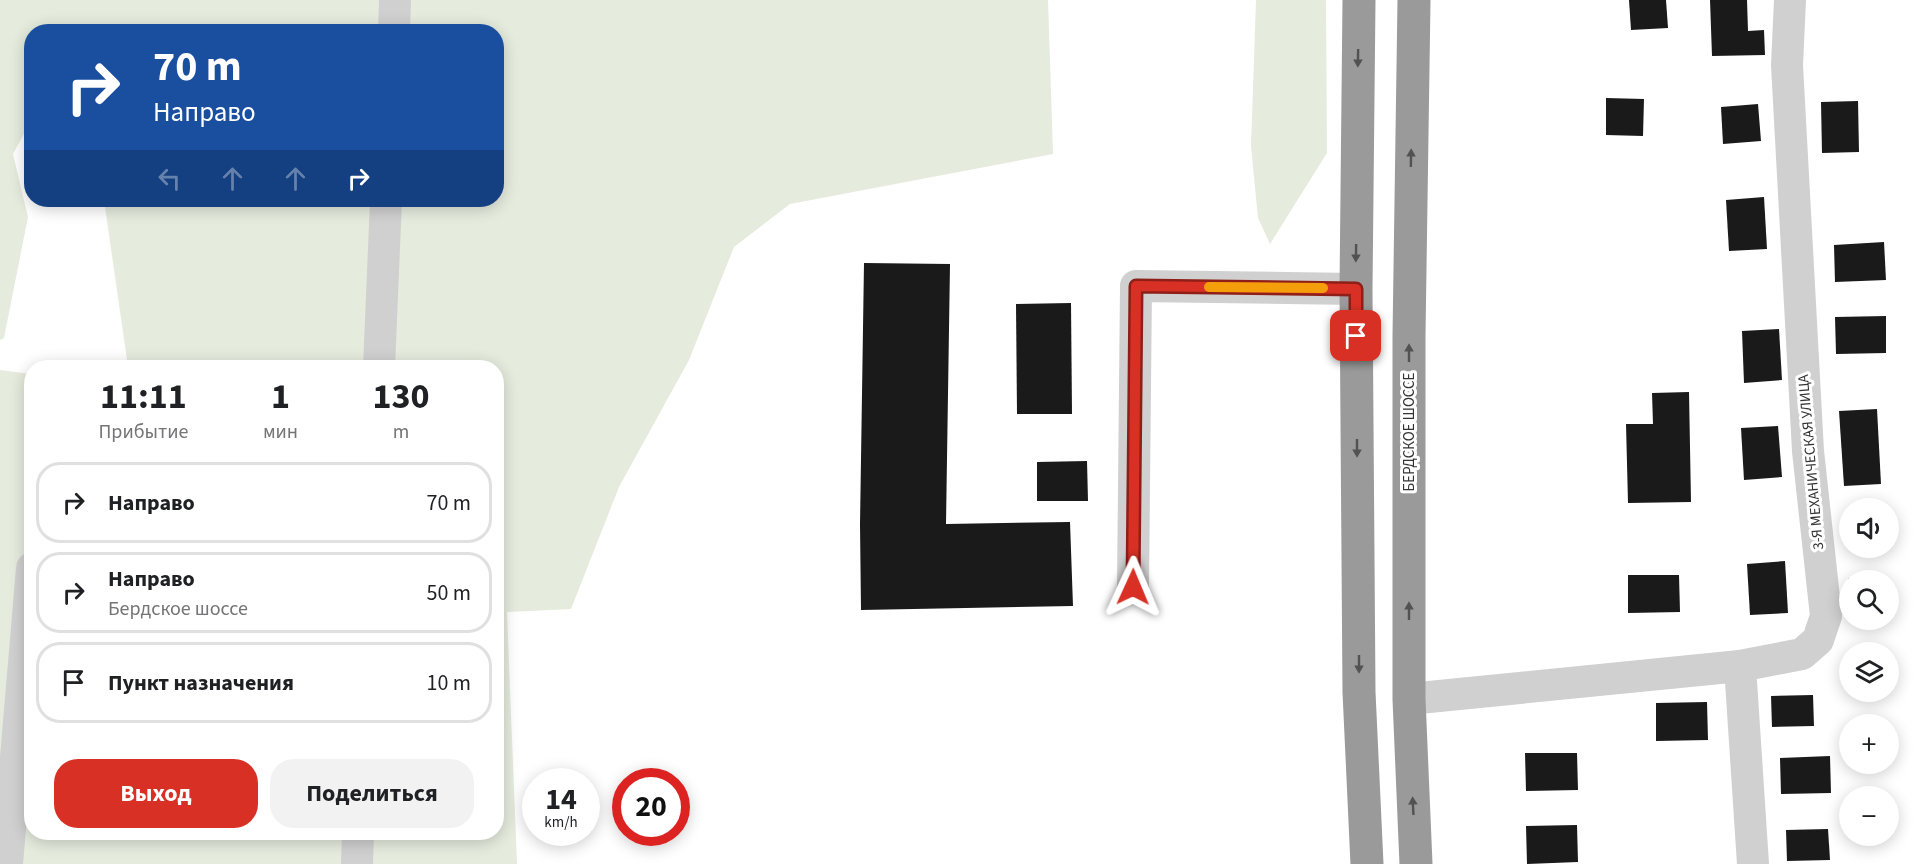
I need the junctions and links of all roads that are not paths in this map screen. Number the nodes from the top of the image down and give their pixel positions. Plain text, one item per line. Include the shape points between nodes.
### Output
1 (395, 0) edge
2 (1359, 0) edge
3 (1414, 0) edge
4 (1790, 0) edge
5 (394, 24) edge
6 (386, 207) edge
7 (1356, 289) junction
8 (379, 360) edge
9 (1133, 587) dead end
10 (24, 663) edge
11 (1740, 666) junction
12 (1409, 699) junction
13 (358, 840) edge
14 (7, 864) edge
15 (357, 864) edge
16 (1367, 864) edge
17 (1416, 864) edge
18 (1753, 864) edge

1 - 5 street
2 -> 7 highway
12 -> 3 highway, БЕРДСКОЕ ШОССЕ
4 - 11 street, 3-Я МЕХАНИЧЕСКАЯ УЛИЦА via 1787,65 1808,450 1826,616 1818,640 1802,654
6 - 8 street
7 - 9 street via 1136,286
7 -> 16 highway via 1359,692
10 - 14 street
11 - 12 street, 3-Я МЕХАНИЧЕСКАЯ УЛИЦА
11 - 18 street
17 -> 12 highway, БЕРДСКОЕ ШОССЕ
13 - 15 street

